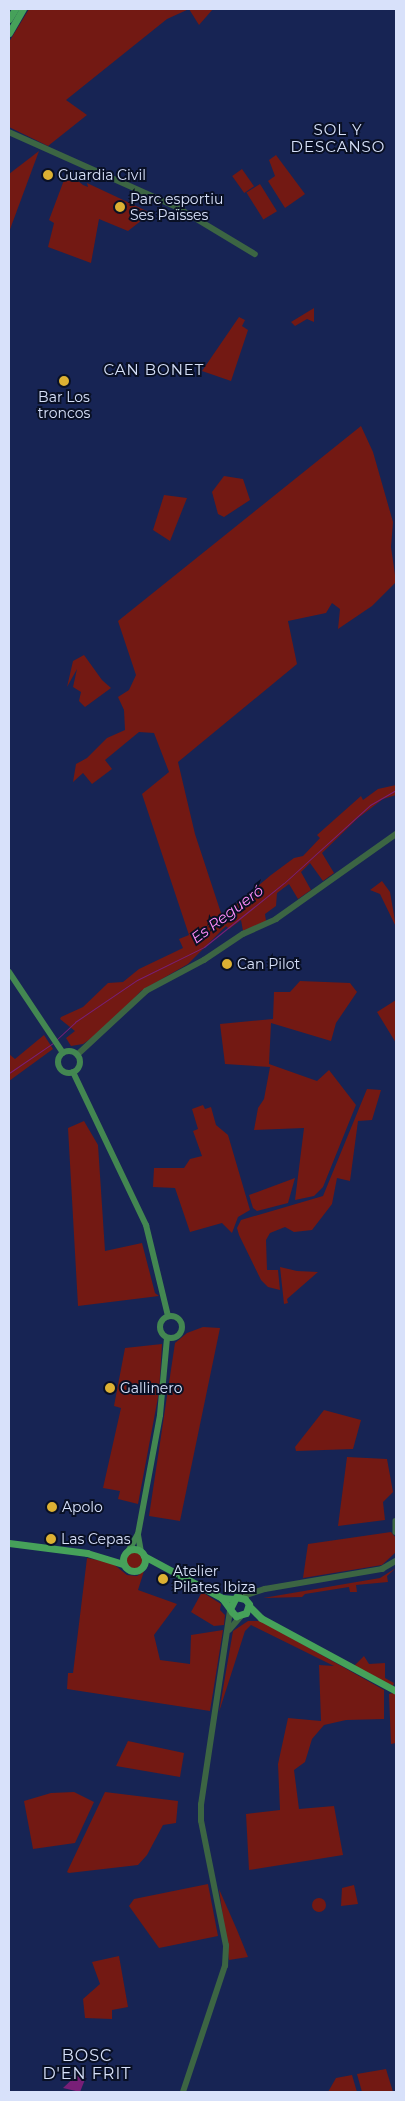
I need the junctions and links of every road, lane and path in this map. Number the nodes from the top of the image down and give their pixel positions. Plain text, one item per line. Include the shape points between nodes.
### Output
1 (15, 9) edge
2 (23, 9) edge
3 (9, 19) edge
4 (9, 32) edge
5 (9, 132) edge
6 (255, 254) dead end
7 (396, 834) edge
8 (9, 972) edge
9 (63, 1053) junction
10 (77, 1055) junction
11 (73, 1072) junction
12 (168, 1316) junction
13 (167, 1338) junction
14 (396, 1521) edge
15 (396, 1532) edge
16 (138, 1534) junction
17 (9, 1543) edge
18 (128, 1551) junction
19 (143, 1554) junction
20 (105, 1556) junction
21 (396, 1561) edge
22 (123, 1564) junction
23 (160, 1566) junction
24 (141, 1569) junction
25 (256, 1591) junction
26 (222, 1598) junction
27 (237, 1598) junction
28 (249, 1605) junction
29 (230, 1609) junction
30 (243, 1615) junction
31 (261, 1618) junction
32 (229, 1630) junction
33 (396, 1691) edge
34 (183, 2092) edge

1 - 3 main road
2 - 4 main road
5 - 6 street via 177,207
7 - 10 street via 276,919 243,934 146,992
8 - 9 main road
9 - 10 main road
9 - 11 main road via 59,1058 60,1068 67,1073
10 - 11 main road via 79,1064
11 - 12 main road via 143,1217 155,1254
12 - 13 main road via 159,1328
12 - 13 main road via 178,1318 182,1329 176,1336
13 - 16 main road via 160,1414
14 - 15 street
16 - 18 main road
16 - 19 main road
17 - 20 main road
18 - 19 main road
18 - 20 main road
18 - 22 main road
19 - 23 main road
19 - 24 main road
20 - 22 main road
21 - 25 street via 382,1569
22 - 24 main road via 131,1571
23 - 24 main road
23 - 26 main road
25 - 27 street
25 - 28 street
26 - 27 main road
26 - 29 main road
27 - 28 main road
27 - 29 main road
28 - 30 main road
28 - 31 main road
29 - 30 main road
29 - 32 street
30 - 31 main road
30 - 32 street
31 - 33 main road
32 - 34 street via 201,1805 201,1821 226,1946 224,1966

